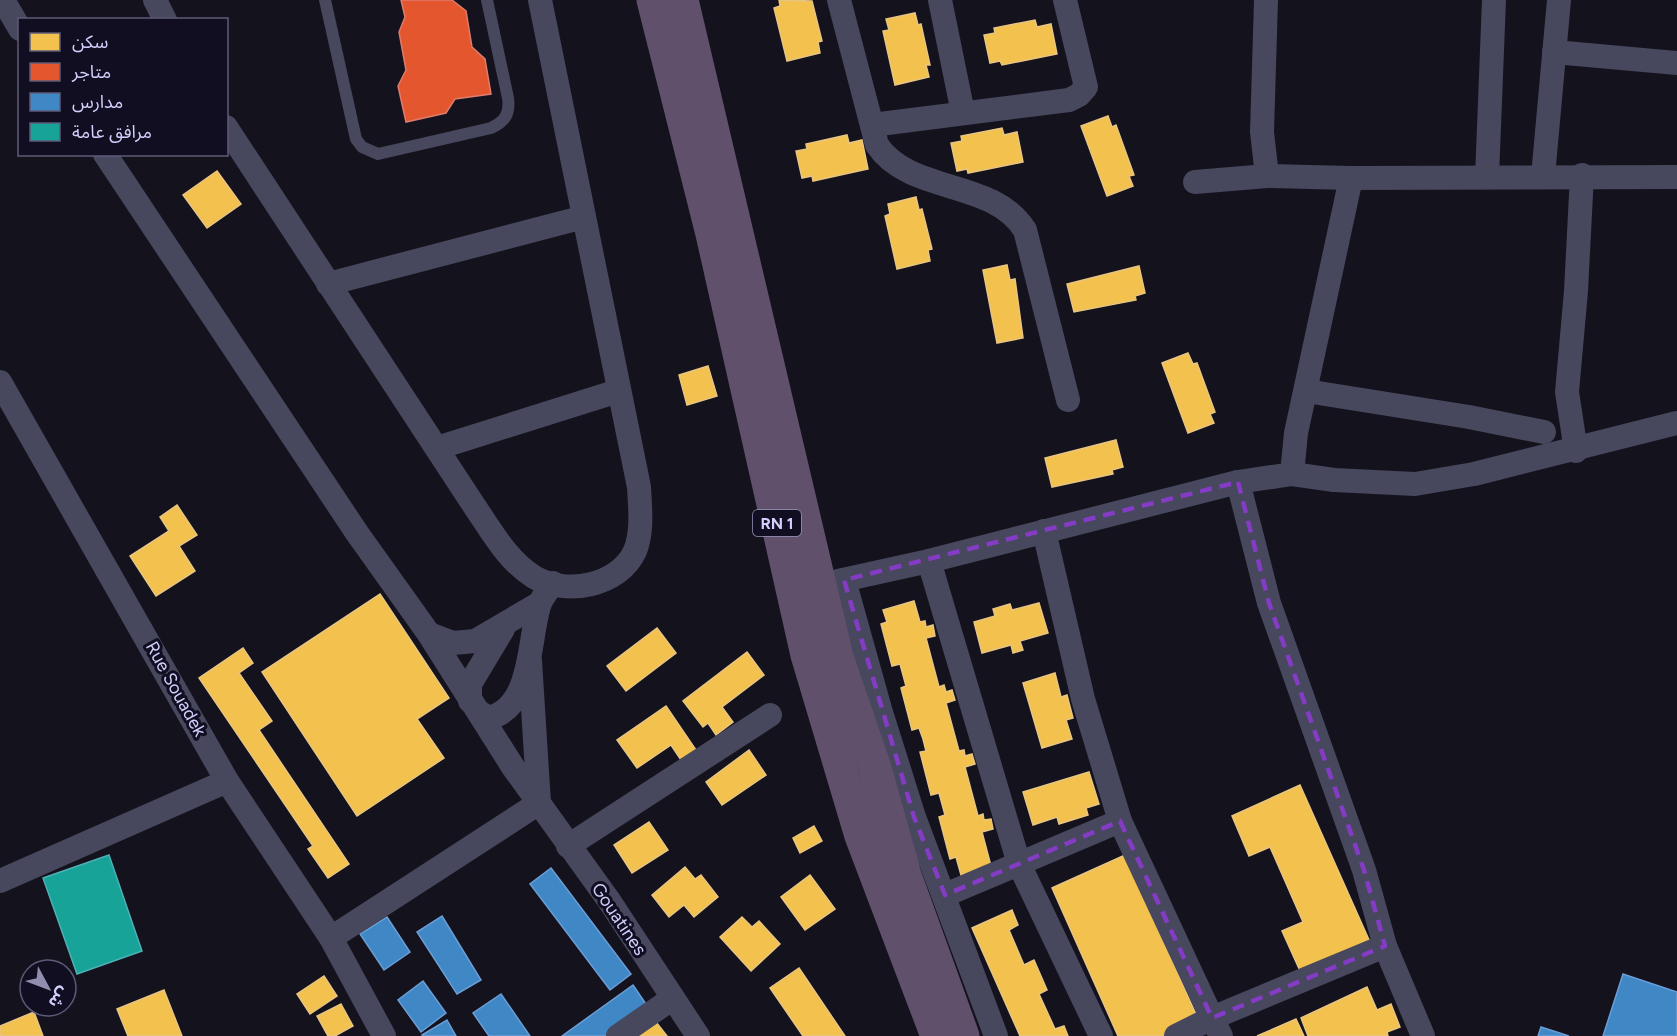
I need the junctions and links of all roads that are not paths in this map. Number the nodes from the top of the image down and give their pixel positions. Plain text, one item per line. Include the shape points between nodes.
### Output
1 (3, 0) edge
2 (155, 0) edge
3 (325, 0) edge
4 (487, 0) edge
5 (540, 0) edge
6 (653, 0) edge
7 (682, 0) edge
8 (839, 0) edge
9 (940, 0) edge
10 (1065, 0) edge
11 (1266, 0) edge
12 (1494, 0) edge
13 (1559, 0) edge
14 (164, 18) edge
15 (18, 26) edge
16 (1554, 52) junction
17 (1677, 63) edge
18 (963, 113) junction
19 (872, 125) junction
20 (228, 130) edge
21 (106, 156) edge
22 (1582, 175) junction
23 (1267, 176) junction
24 (1543, 176) junction
25 (1487, 177) junction
26 (1677, 177) edge
27 (1351, 178) junction
28 (1195, 182) dead end
29 (584, 217) junction
30 (328, 284) junction
31 (2, 391) edge
32 (618, 391) junction
33 (1306, 391) junction
34 (1567, 392) junction
35 (1068, 400) dead end
36 (1677, 423) edge
37 (1544, 432) junction
38 (437, 448) junction
39 (1576, 451) junction
40 (1534, 461) junction
41 (1292, 474) junction
42 (1238, 482) junction
43 (1044, 531) junction
44 (929, 561) junction
45 (832, 582) junction
46 (547, 593) junction
47 (507, 622) junction
48 (429, 634) junction
49 (530, 662) junction
50 (475, 706) junction
51 (770, 715) dead end
52 (227, 781) junction
53 (539, 803) junction
54 (1119, 821) junction
55 (568, 846) junction
56 (1019, 864) junction
57 (0, 881) edge
58 (945, 895) junction
59 (331, 938) junction
60 (1385, 946) junction
61 (673, 998) junction
62 (1216, 1027) edge
63 (384, 1036) edge
64 (618, 1036) edge
65 (698, 1036) edge
66 (937, 1036) edge
67 (963, 1036) edge
68 (996, 1036) edge
69 (1101, 1036) edge
70 (1176, 1036) edge
71 (1423, 1036) edge

1 - 15 street
2 - 14 street
3 - 4 lane via 356,139 372,152 386,154 491,128 505,118 508,98
5 - 29 street
6 - 66 highway, RN 1 via 712,234 807,655 861,836
7 - 45 highway, RN 1 via 786,432
8 - 19 street
9 - 18 street
10 - 18 street via 1086,87 1079,96
11 - 23 street via 1262,132
12 - 25 street
13 - 16 street
16 - 17 street
16 - 24 street
18 - 19 street
19 - 35 street via 886,157 902,169 990,200 1018,218 1025,230
20 - 30 street
21 - 48 street, Gouatines via 357,533
22 - 24 street
22 - 26 street
22 - 34 street
23 - 27 street
23 - 28 street
24 - 25 street
25 - 27 street
27 - 33 street
29 - 30 street
29 - 32 street
30 - 38 street
31 - 52 street, Rue Souadek
32 - 38 street
32 - 46 street via 639,487 641,523 634,551 617,574 581,587
33 - 37 street
33 - 41 street
34 - 37 street
34 - 39 street
36 - 39 street
37 - 40 street
38 - 46 street via 499,543
39 - 40 street
40 - 41 street via 1415,484
41 - 42 street
42 - 43 street
42 - 60 street via 1269,603 1364,870
43 - 44 street
43 - 54 street via 1083,699
44 - 45 street
44 - 56 street
45 - 58 street
45 - 67 highway, RN 1 via 837,657 905,875
46 - 47 street
46 - 49 street
47 - 48 street via 475,641 453,644
47 - 50 street via 470,684
48 - 50 street, Gouatines
49 - 50 street via 512,705 489,718
49 - 53 street
50 - 53 street, Gouatines
51 - 55 street
52 - 57 street
52 - 59 street
53 - 55 street, Gouatines
53 - 59 street
54 - 56 street
54 - 62 street
55 - 61 street, Gouatines
56 - 58 street
56 - 69 street
58 - 68 street
59 - 63 street
60 - 62 street
60 - 71 street
61 - 64 street
61 - 65 street, Gouatines
62 - 70 street

